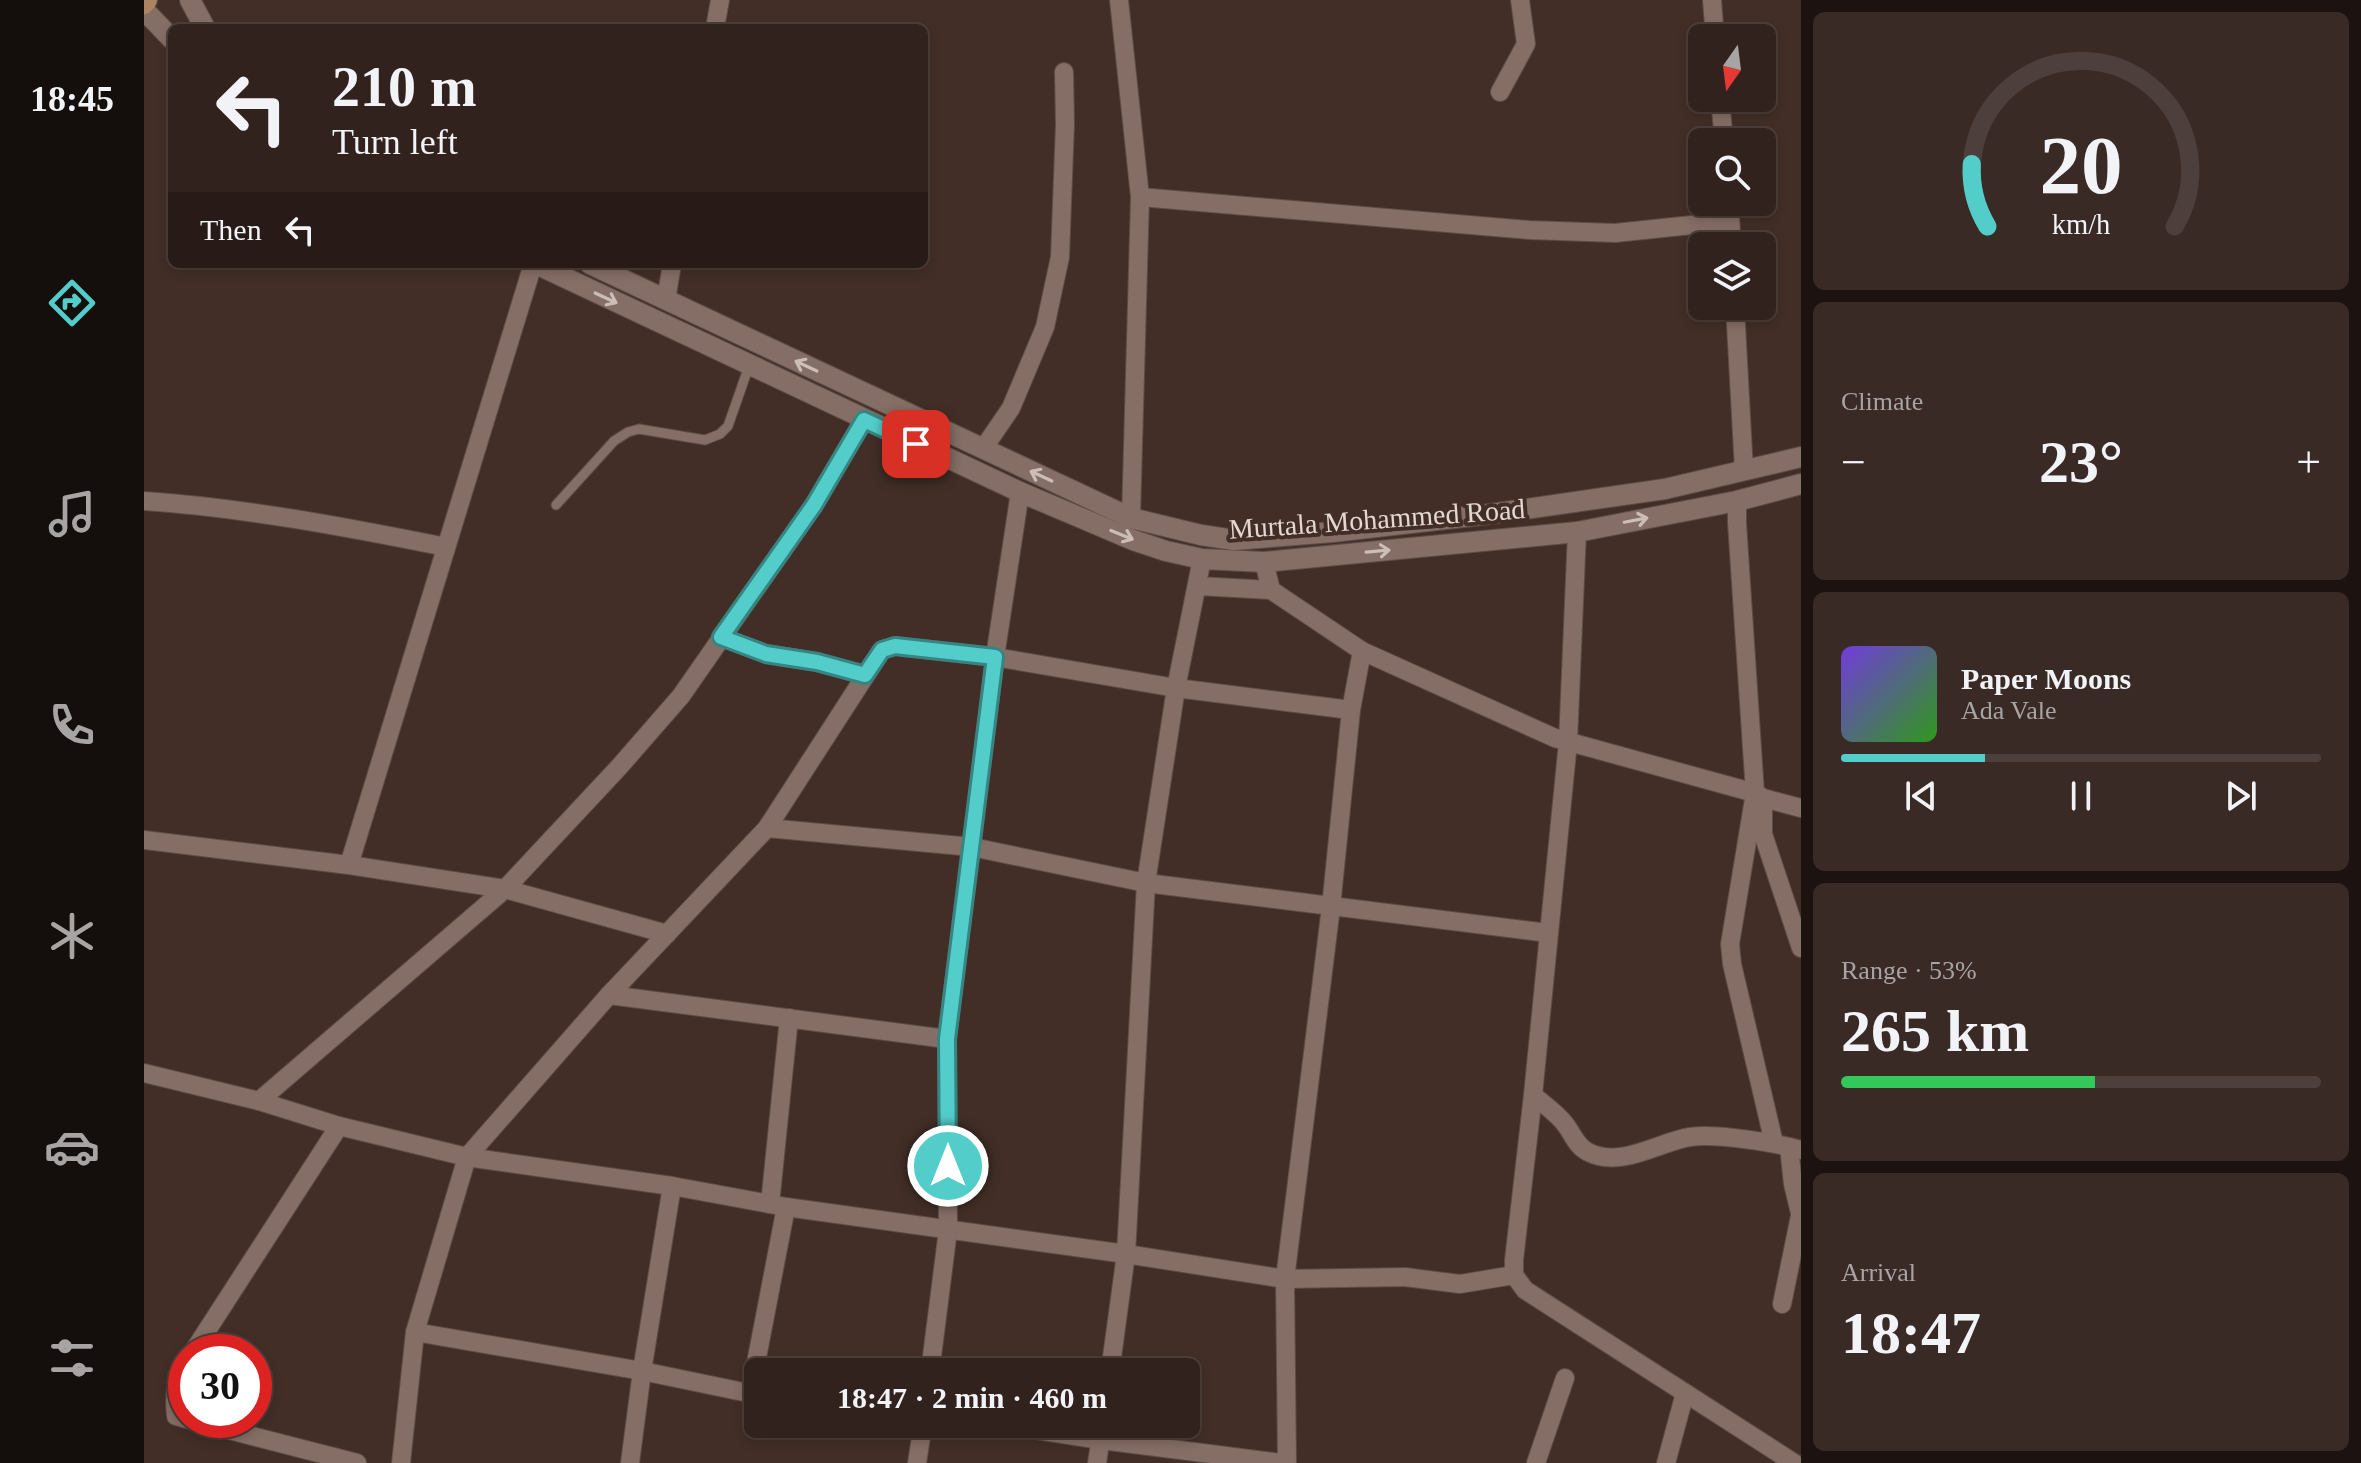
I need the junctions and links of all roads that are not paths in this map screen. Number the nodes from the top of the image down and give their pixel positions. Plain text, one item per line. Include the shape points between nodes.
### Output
1 (190, 0) edge
2 (720, 0) edge
3 (1119, 0) edge
4 (1520, 0) edge
5 (1712, 0) edge
6 (145, 5) edge
7 (203, 24) edge
8 (716, 24) edge
9 (1714, 24) edge
10 (168, 34) edge
11 (1064, 72) dead end
12 (1500, 92) dead end
13 (1140, 197) junction
14 (1704, 216) edge
15 (534, 268) edge
16 (543, 268) edge
17 (598, 268) edge
18 (671, 268) edge
19 (666, 300) junction
20 (1736, 320) edge
21 (749, 366) junction
22 (864, 420) junction
23 (983, 449) junction
24 (1801, 457) edge
25 (1744, 471) junction
26 (1801, 484) edge
27 (1020, 492) junction
28 (144, 501) edge
29 (1737, 501) junction
30 (556, 505) dead end
31 (1087, 509) junction
32 (1131, 518) junction
33 (1577, 532) junction
34 (446, 547) junction
35 (1202, 559) junction
36 (1264, 562) junction
37 (1198, 586) junction
38 (1271, 590) junction
39 (721, 637) junction
40 (1362, 651) junction
41 (995, 657) junction
42 (865, 675) junction
43 (1176, 688) junction
44 (1351, 710) junction
45 (1568, 742) junction
46 (1759, 795) junction
47 (1801, 808) edge
48 (767, 828) junction
49 (144, 840) edge
50 (972, 847) junction
51 (349, 865) junction
52 (1146, 883) junction
53 (505, 889) junction
54 (1331, 907) junction
55 (1548, 933) junction
56 (667, 934) junction
57 (1801, 948) edge
58 (609, 995) junction
59 (789, 1018) junction
60 (947, 1039) junction
61 (144, 1073) edge
62 (1533, 1095) junction
63 (259, 1101) junction
64 (339, 1126) junction
65 (1788, 1147) edge
66 (467, 1157) junction
67 (672, 1186) junction
68 (778, 1205) junction
69 (1801, 1212) edge
70 (948, 1230) junction
71 (1126, 1254) junction
72 (1514, 1275) junction
73 (1285, 1279) junction
74 (1782, 1304) dead end
75 (415, 1332) junction
76 (205, 1334) edge
77 (759, 1358) edge
78 (932, 1358) edge
79 (1112, 1358) edge
80 (642, 1371) junction
81 (1565, 1378) dead end
82 (744, 1393) edge
83 (1685, 1393) junction
84 (259, 1438) edge
85 (921, 1438) edge
86 (1101, 1438) edge
87 (1137, 1438) edge
88 (1789, 1461) edge
89 (357, 1463) edge
90 (401, 1463) edge
91 (630, 1463) edge
92 (917, 1463) edge
93 (1097, 1463) edge
94 (1284, 1463) edge
95 (1536, 1463) edge
96 (1666, 1463) edge

1 - 7 main road
2 - 8 street
3 - 13 street
4 - 12 street via 1526,44
5 - 9 street
6 - 10 main road
11 - 23 street via 1060,257 1045,327 1011,408
13 - 14 street via 1615,233
13 - 32 street
15 - 34 street
16 -> 21 main road, Murtala Mohammed Road
17 - 19 main road, Murtala Mohammed Road
18 - 19 street
23 -> 19 main road, Murtala Mohammed Road
20 - 25 street
21 - 22 main road, Murtala Mohammed Road
21 - 30 lane via 728,426 720,434 705,440 639,429 628,432
22 - 27 main road, Murtala Mohammed Road
22 - 39 street via 814,505
31 -> 23 main road, Murtala Mohammed Road
24 - 25 main road, Murtala Mohammed Road
25 - 32 main road, Murtala Mohammed Road via 1665,489 1498,513 1264,538 1234,540
26 - 29 main road, Murtala Mohammed Road
27 - 31 main road, Murtala Mohammed Road
27 - 41 street
28 - 34 street via 328,523
33 -> 29 main road, Murtala Mohammed Road
29 - 46 street
31 - 32 main road, Murtala Mohammed Road
31 -> 35 main road, Murtala Mohammed Road via 1133,540
36 -> 33 main road, Murtala Mohammed Road
33 - 45 street
34 - 51 street
35 - 36 main road, Murtala Mohammed Road
35 - 37 street
36 - 38 street
37 - 38 street
37 - 43 street
38 - 40 street
39 - 42 street via 766,654
39 - 53 street via 681,696
40 - 44 street
40 - 45 street
41 - 42 street via 895,646 882,650
41 - 43 street
41 - 50 street
42 - 48 street
43 - 44 street
43 - 52 street
44 - 54 street
45 - 46 street
45 - 55 street
46 - 47 street
46 - 57 street via 1763,834
46 - 65 street via 1730,944
48 - 50 street
48 - 56 street
49 - 51 street
50 - 52 street
50 - 60 street
51 - 53 street
52 - 54 street
52 - 71 street
53 - 56 street
53 - 63 street
54 - 55 street
54 - 73 street
55 - 62 street
56 - 58 street
58 - 59 street
58 - 66 street
59 - 60 street
59 - 68 street
60 - 70 street
61 - 63 street
62 - 65 street via 1565,1123 1585,1151 1599,1157 1628,1155 1691,1136
62 - 72 street
63 - 64 street
64 - 66 street
64 - 76 street
65 - 69 street
66 - 67 street
66 - 75 street
67 - 68 street
67 - 80 street
68 - 70 street
68 - 77 street
69 - 74 street
70 - 71 street
70 - 78 street
71 - 73 street
71 - 79 street
72 - 73 street via 1460,1284 1405,1277
72 - 83 street via 1525,1290
73 - 94 street
75 - 80 street
75 - 90 street
80 - 82 street
80 - 91 street
81 - 95 street
83 - 88 street
83 - 96 street
84 - 89 street
85 - 92 street
86 - 93 street
87 - 94 street

